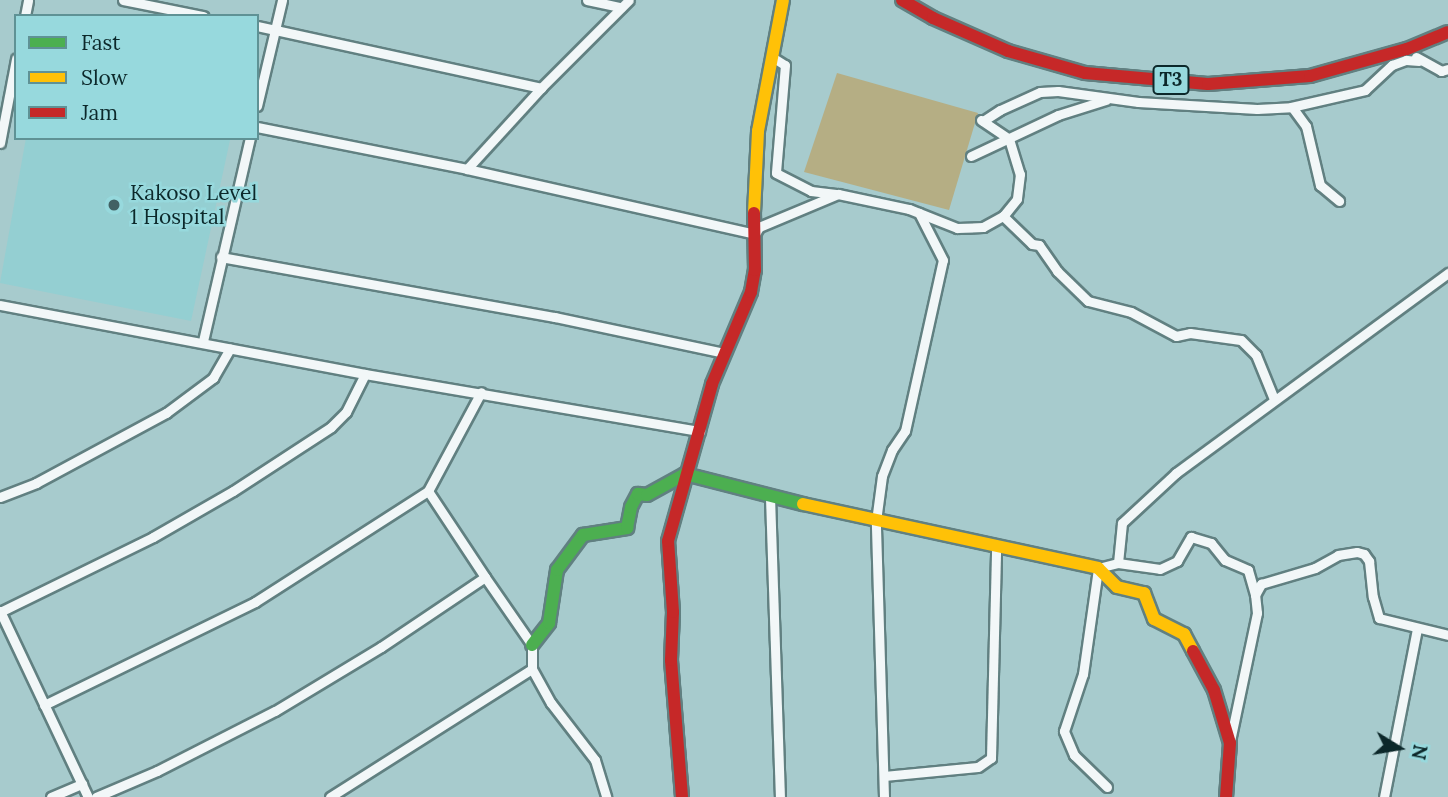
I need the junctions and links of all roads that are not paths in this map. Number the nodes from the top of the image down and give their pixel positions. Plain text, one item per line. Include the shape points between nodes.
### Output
1 (122, 0) edge
2 (282, 0) edge
3 (587, 0) edge
4 (783, 0) edge
5 (902, 0) edge
6 (625, 3) edge
7 (193, 14) edge
8 (259, 26) edge
9 (276, 29) junction
10 (1448, 32) edge
11 (1407, 49) junction
12 (772, 57) junction
13 (1419, 61) junction
14 (1448, 69) edge
15 (14, 78) edge
16 (541, 88) junction
17 (4, 97) edge
18 (259, 98) edge
19 (1111, 99) junction
20 (1292, 107) junction
21 (259, 127) edge
22 (1009, 139) junction
23 (250, 140) edge
24 (0, 143) edge
25 (971, 156) dead end
26 (467, 169) junction
27 (838, 194) junction
28 (1339, 201) dead end
29 (919, 213) junction
30 (1003, 216) junction
31 (755, 234) junction
32 (221, 257) junction
33 (1448, 273) edge
34 (0, 305) edge
35 (203, 341) junction
36 (230, 348) junction
37 (725, 353) junction
38 (365, 374) junction
39 (481, 392) junction
40 (1274, 400) junction
41 (700, 431) junction
42 (685, 474) junction
43 (428, 491) junction
44 (0, 497) edge
45 (770, 497) junction
46 (876, 521) junction
47 (996, 546) junction
48 (1118, 562) junction
49 (1098, 568) junction
50 (485, 577) junction
51 (1255, 595) junction
52 (0, 612) edge
53 (1417, 629) junction
54 (1448, 635) edge
55 (532, 645) junction
56 (532, 669) junction
57 (44, 705) junction
58 (1230, 743) junction
59 (884, 776) junction
60 (82, 784) junction
61 (1107, 788) dead end
62 (51, 797) edge
63 (88, 797) edge
64 (96, 797) edge
65 (330, 797) edge
66 (606, 797) edge
67 (682, 797) edge
68 (780, 797) edge
69 (884, 797) edge
70 (1226, 797) edge
71 (1384, 797) edge

1 - 7 street
2 - 9 street
3 - 6 street
4 - 12 main road
5 - 11 main road, T3 via 1008,51 1085,73 1208,84 1246,82 1310,76
6 - 16 street
8 - 9 street
9 - 16 street
9 - 18 street
10 - 11 main road, T3
11 - 13 street
12 - 27 street via 785,65 776,173 811,191
12 - 31 main road via 754,172
13 - 14 street via 1430,62 1441,71
13 - 20 street via 1392,65 1365,90
15 - 17 street
16 - 26 street
17 - 24 street
19 - 20 street via 1257,109
19 - 22 street via 1058,115
19 - 22 street via 1040,92 982,121
20 - 28 street via 1306,125 1320,184
21 - 26 street
22 - 25 street
22 - 30 street via 1020,174 1017,199
23 - 32 street
26 - 31 street
27 - 29 street
27 - 31 street via 760,227
29 - 30 street via 957,228 983,227
29 - 46 street via 943,260 905,431 882,476
30 - 40 street via 1031,244 1039,245 1057,271 1093,305 1131,312 1176,336 1236,338 1251,346
31 - 37 main road via 751,292
32 - 35 street
32 - 37 street via 555,317
33 - 40 street
34 - 35 street
35 - 36 street
36 - 38 street
36 - 44 street via 213,379 166,413 36,483
37 - 41 main road
38 - 39 street
38 - 52 street via 346,412 331,426 233,491 153,537
39 - 41 street
39 - 43 street
40 - 48 street via 1176,473 1122,523
41 - 42 main road
42 - 45 main road
42 - 55 main road via 647,495 638,494 627,528 583,535 557,570 549,623
42 - 67 main road via 670,524 667,561 673,596 671,660
43 - 50 street
43 - 57 street via 255,602
45 - 46 main road
45 - 68 street
46 - 47 main road
46 - 59 street
47 - 49 main road
47 - 59 street via 990,758 978,767
48 - 49 street
48 - 51 street via 1160,569 1177,561 1191,537 1211,543 1225,560 1248,570
49 - 58 main road via 1117,587 1144,593 1154,619 1184,634 1214,690
49 - 61 street via 1083,674 1063,731 1074,755
50 - 55 street
50 - 64 street via 275,711
51 - 53 street via 1261,584 1357,552 1369,561 1379,618
51 - 58 street via 1257,613
52 - 57 street
53 - 54 street
53 - 71 street
55 - 56 street
56 - 65 street
56 - 66 street via 551,703 595,760
57 - 60 street
58 - 70 main road
59 - 69 street
60 - 62 street
60 - 63 street

